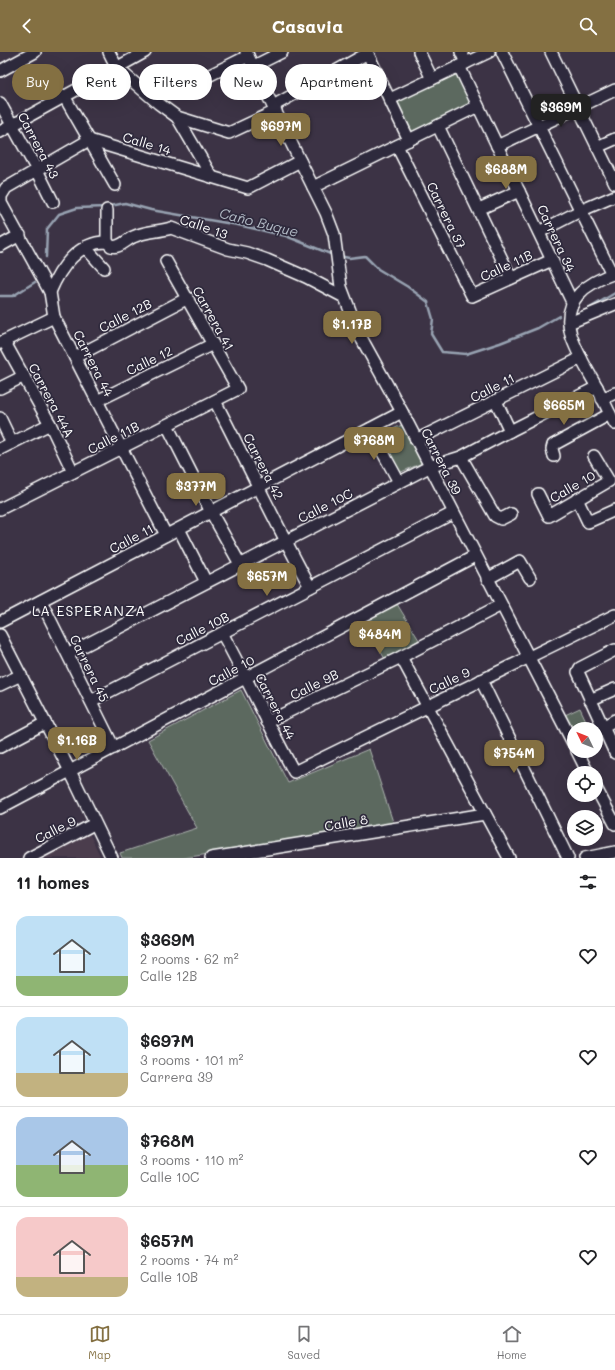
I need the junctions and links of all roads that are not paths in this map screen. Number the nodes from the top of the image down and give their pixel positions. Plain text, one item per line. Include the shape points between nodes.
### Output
1 (35, 52) edge
2 (109, 52) edge
3 (145, 52) edge
4 (282, 52) edge
5 (419, 52) edge
6 (461, 52) edge
7 (489, 52) edge
8 (502, 52) edge
9 (551, 52) edge
10 (368, 53) edge
11 (247, 54) edge
12 (115, 64) edge
13 (124, 64) edge
14 (253, 64) edge
15 (258, 64) edge
16 (462, 65) junction
17 (0, 71) edge
18 (212, 73) edge
19 (432, 79) junction
20 (131, 80) edge
21 (615, 90) edge
22 (72, 92) edge
23 (64, 96) joint
24 (390, 99) junction
25 (57, 100) edge
26 (270, 100) edge
27 (0, 102) edge
28 (478, 106) junction
29 (274, 108) junction
30 (578, 108) junction
31 (177, 117) junction
32 (12, 125) junction
33 (438, 126) junction
34 (539, 126) junction
35 (0, 132) edge
36 (615, 139) edge
37 (89, 140) junction
38 (409, 140) junction
39 (397, 146) junction
40 (497, 146) junction
41 (597, 147) junction
42 (300, 161) junction
43 (37, 170) junction
44 (212, 177) junction
45 (615, 183) edge
46 (115, 185) dead end
47 (313, 187) junction
48 (519, 191) junction
49 (615, 196) edge
50 (53, 202) dead end
51 (1, 203) edge
52 (479, 209) junction
53 (107, 210) dead end
54 (580, 211) junction
55 (539, 232) junction
56 (20, 235) junction
57 (107, 242) junction
58 (0, 246) edge
59 (85, 247) junction
60 (166, 260) dead end
61 (552, 260) junction
62 (104, 268) dead end
63 (613, 274) edge
64 (511, 278) junction
65 (50, 292) junction
66 (472, 296) joint
67 (344, 297) junction
68 (188, 298) junction
69 (573, 304) junction
70 (615, 304) edge
71 (54, 316) junction
72 (569, 323) junction
73 (2, 342) edge
74 (213, 344) junction
75 (75, 357) junction
76 (581, 358) junction
77 (24, 376) junction
78 (597, 387) junction
79 (0, 388) edge
80 (238, 389) joint
81 (615, 393) edge
82 (602, 399) junction
83 (97, 401) junction
84 (215, 401) junction
85 (496, 401) junction
86 (402, 412) junction
87 (0, 418) edge
88 (614, 421) edge
89 (50, 424) junction
90 (167, 425) junction
91 (370, 429) junction
92 (510, 431) junction
93 (416, 440) junction
94 (12, 443) junction
95 (122, 448) junction
96 (0, 449) edge
97 (554, 456) dead end
98 (594, 456) dead end
99 (461, 457) junction
100 (429, 466) junction
101 (73, 472) junction
102 (399, 482) junction
103 (260, 487) junction
104 (538, 494) dead end
105 (577, 499) junction
106 (0, 509) edge
107 (615, 510) edge
108 (211, 512) junction
109 (453, 513) junction
110 (511, 514) dead end
111 (179, 529) junction
112 (166, 536) junction
113 (285, 541) junction
114 (475, 556) junction
115 (240, 564) junction
116 (530, 578) dead end
117 (488, 579) junction
118 (206, 582) junction
119 (310, 587) junction
120 (41, 601) junction
121 (501, 605) junction
122 (615, 615) edge
123 (0, 622) edge
124 (222, 633) junction
125 (0, 635) edge
126 (615, 650) edge
127 (68, 654) junction
128 (401, 657) junction
129 (528, 657) junction
130 (21, 674) junction
131 (246, 678) junction
132 (481, 680) junction
133 (0, 685) edge
134 (615, 689) edge
135 (590, 700) junction
136 (91, 701) junction
137 (429, 706) junction
138 (615, 720) edge
139 (267, 722) junction
140 (597, 722) edge
141 (45, 723) junction
142 (603, 726) edge
143 (567, 732) edge
144 (603, 734) edge
145 (0, 747) edge
146 (114, 748) junction
147 (615, 753) edge
148 (70, 771) junction
149 (294, 772) joint
150 (603, 801) edge
151 (0, 808) edge
152 (485, 814) junction
153 (94, 824) junction
154 (615, 824) edge
155 (615, 852) edge
156 (278, 853) edge
157 (29, 858) edge
158 (112, 858) edge
159 (211, 858) edge
160 (509, 858) edge
161 (568, 858) edge
162 (585, 858) edge

1 - 17 street
2 - 12 street
3 - 13 street
4 - 15 street
5 - 19 street
6 - 16 street, Carrera 34
7 - 16 street
8 - 34 street
9 - 30 street
10 - 24 street
10 - 29 street
11 - 14 street, Carrera 39
11 - 18 street
16 - 19 street
16 - 28 street, Carrera 34
19 - 24 street
20 - 31 street
21 - 30 street
22 - 23 street
23 - 37 street
24 - 38 street
25 - 32 street
26 - 29 street, Carrera 39
27 - 32 street, Carrera 43
28 - 33 street
28 - 40 street, Carrera 34
29 - 31 street via 229,133
29 - 42 street, Carrera 39
30 - 34 street
30 - 41 street
31 - 44 street
32 - 35 street
32 - 43 street, Carrera 43
33 - 38 street
33 - 52 street
34 - 40 street
34 - 54 street
36 - 41 street
37 - 43 street
37 - 44 street, Calle 14
37 - 46 street
38 - 39 street
39 - 47 street
39 - 66 street, Carrera 37
40 - 48 street, Carrera 34
41 - 45 street
42 - 44 street, Calle 14 via 248,188
42 - 47 street, Carrera 39
43 - 50 street, Carrera 43
43 - 51 street via 6,188 1,196
47 - 67 street, Carrera 39 via 334,234
48 - 52 street
48 - 55 street, Carrera 34
49 - 54 street
51 - 56 street, Carrera 44
52 - 64 street
53 - 57 street
54 - 55 street
54 - 63 street
55 - 61 street, Carrera 34
56 - 58 street
56 - 65 street, Carrera 44
57 - 59 street, Calle 13
57 - 67 street, Calle 13 via 110,246 117,247 137,235 171,228 267,260
59 - 62 street
59 - 65 street, Calle 13 via 66,263
60 - 68 street, Carrera 41
61 - 64 street, Calle 11B
61 - 69 street, Carrera 34
63 - 69 street via 589,284
64 - 66 street, Calle 11B
65 - 71 street, Carrera 44
67 - 86 street, Carrera 39 via 359,334
68 - 74 street, Carrera 41
68 - 75 street, Calle 12B
69 - 72 street
70 - 72 street
71 - 73 street
71 - 75 street, Carrera 44
72 - 76 street via 571,336
73 - 77 street, Carrera 44A
74 - 80 street, Carrera 41
74 - 83 street, Calle 12
75 - 83 street, Carrera 44
76 - 78 street
76 - 85 street, Calle 11
77 - 79 street
77 - 89 street, Carrera 44A
78 - 82 street
78 - 92 street, Calle 10C
80 - 84 street, Calle 11B
81 - 82 street
82 - 88 street
83 - 95 street, Carrera 44
84 - 90 street, Calle 11B
84 - 103 street, Carrera 42
85 - 92 street
85 - 93 street, Calle 11
86 - 91 street, Calle 11
86 - 93 street, Carrera 39
87 - 94 street
88 - 97 street via 553,445
89 - 94 street
89 - 101 street, Carrera 44A
90 - 95 street, Calle 11B
90 - 108 street
91 - 102 street
91 - 103 street, Calle 11
92 - 99 street, Calle 10C
93 - 100 street, Carrera 39
94 - 96 street
95 - 101 street, Calle 11B
95 - 112 street, Carrera 44
98 - 105 street, Calle 10 via 609,481
99 - 100 street, Calle 10C
99 - 110 street via 495,516 501,519
100 - 102 street, Calle 10C
100 - 109 street, Carrera 39
101 - 106 street, Calle 11B
102 - 113 street, Calle 10C
103 - 108 street, Calle 11
103 - 113 street, Carrera 42
104 - 105 street, Calle 10 via 549,516
105 - 107 street via 588,522
108 - 111 street, Calle 11
108 - 115 street
109 - 114 street, Carrera 39
109 - 119 street, Calle 10B
111 - 112 street, Calle 11
111 - 118 street
112 - 120 street, Calle 11
113 - 115 street, Calle 10C
113 - 119 street, Carrera 42
114 - 117 street, Carrera 39
114 - 131 street, Calle 10
115 - 118 street, Calle 10C
116 - 117 street via 520,561
117 - 121 street, Carrera 39
118 - 127 street, Calle 10C
119 - 124 street, Calle 10B
120 - 123 street, Calle 11
120 - 127 street, Carrera 45
121 - 128 street, Calle 9B
121 - 129 street, Carrera 39
122 - 129 street, Calle 9
124 - 131 street, Carrera 44
124 - 136 street, Calle 10B
125 - 130 street
126 - 135 street via 578,670
127 - 136 street, Carrera 45
128 - 137 street
128 - 139 street, Calle 9B
129 - 132 street, Calle 9
129 - 143 street, Carrera 39
130 - 133 street
130 - 141 street
131 - 139 street, Carrera 44
131 - 146 street, Calle 10
132 - 137 street, Calle 9
132 - 161 street
134 - 135 street
135 - 140 street
136 - 146 street, Carrera 45
137 - 149 street, Calle 9
137 - 152 street
138 - 142 street
139 - 149 street, Carrera 44
141 - 145 street
141 - 148 street
144 - 147 street
146 - 148 street, Calle 10
148 - 151 street, Calle 10
148 - 153 street
150 - 154 street
152 - 156 street, Calle 8
152 - 160 street
153 - 157 street, Calle 9
153 - 158 street
155 - 162 street
156 - 159 street, Calle 8

